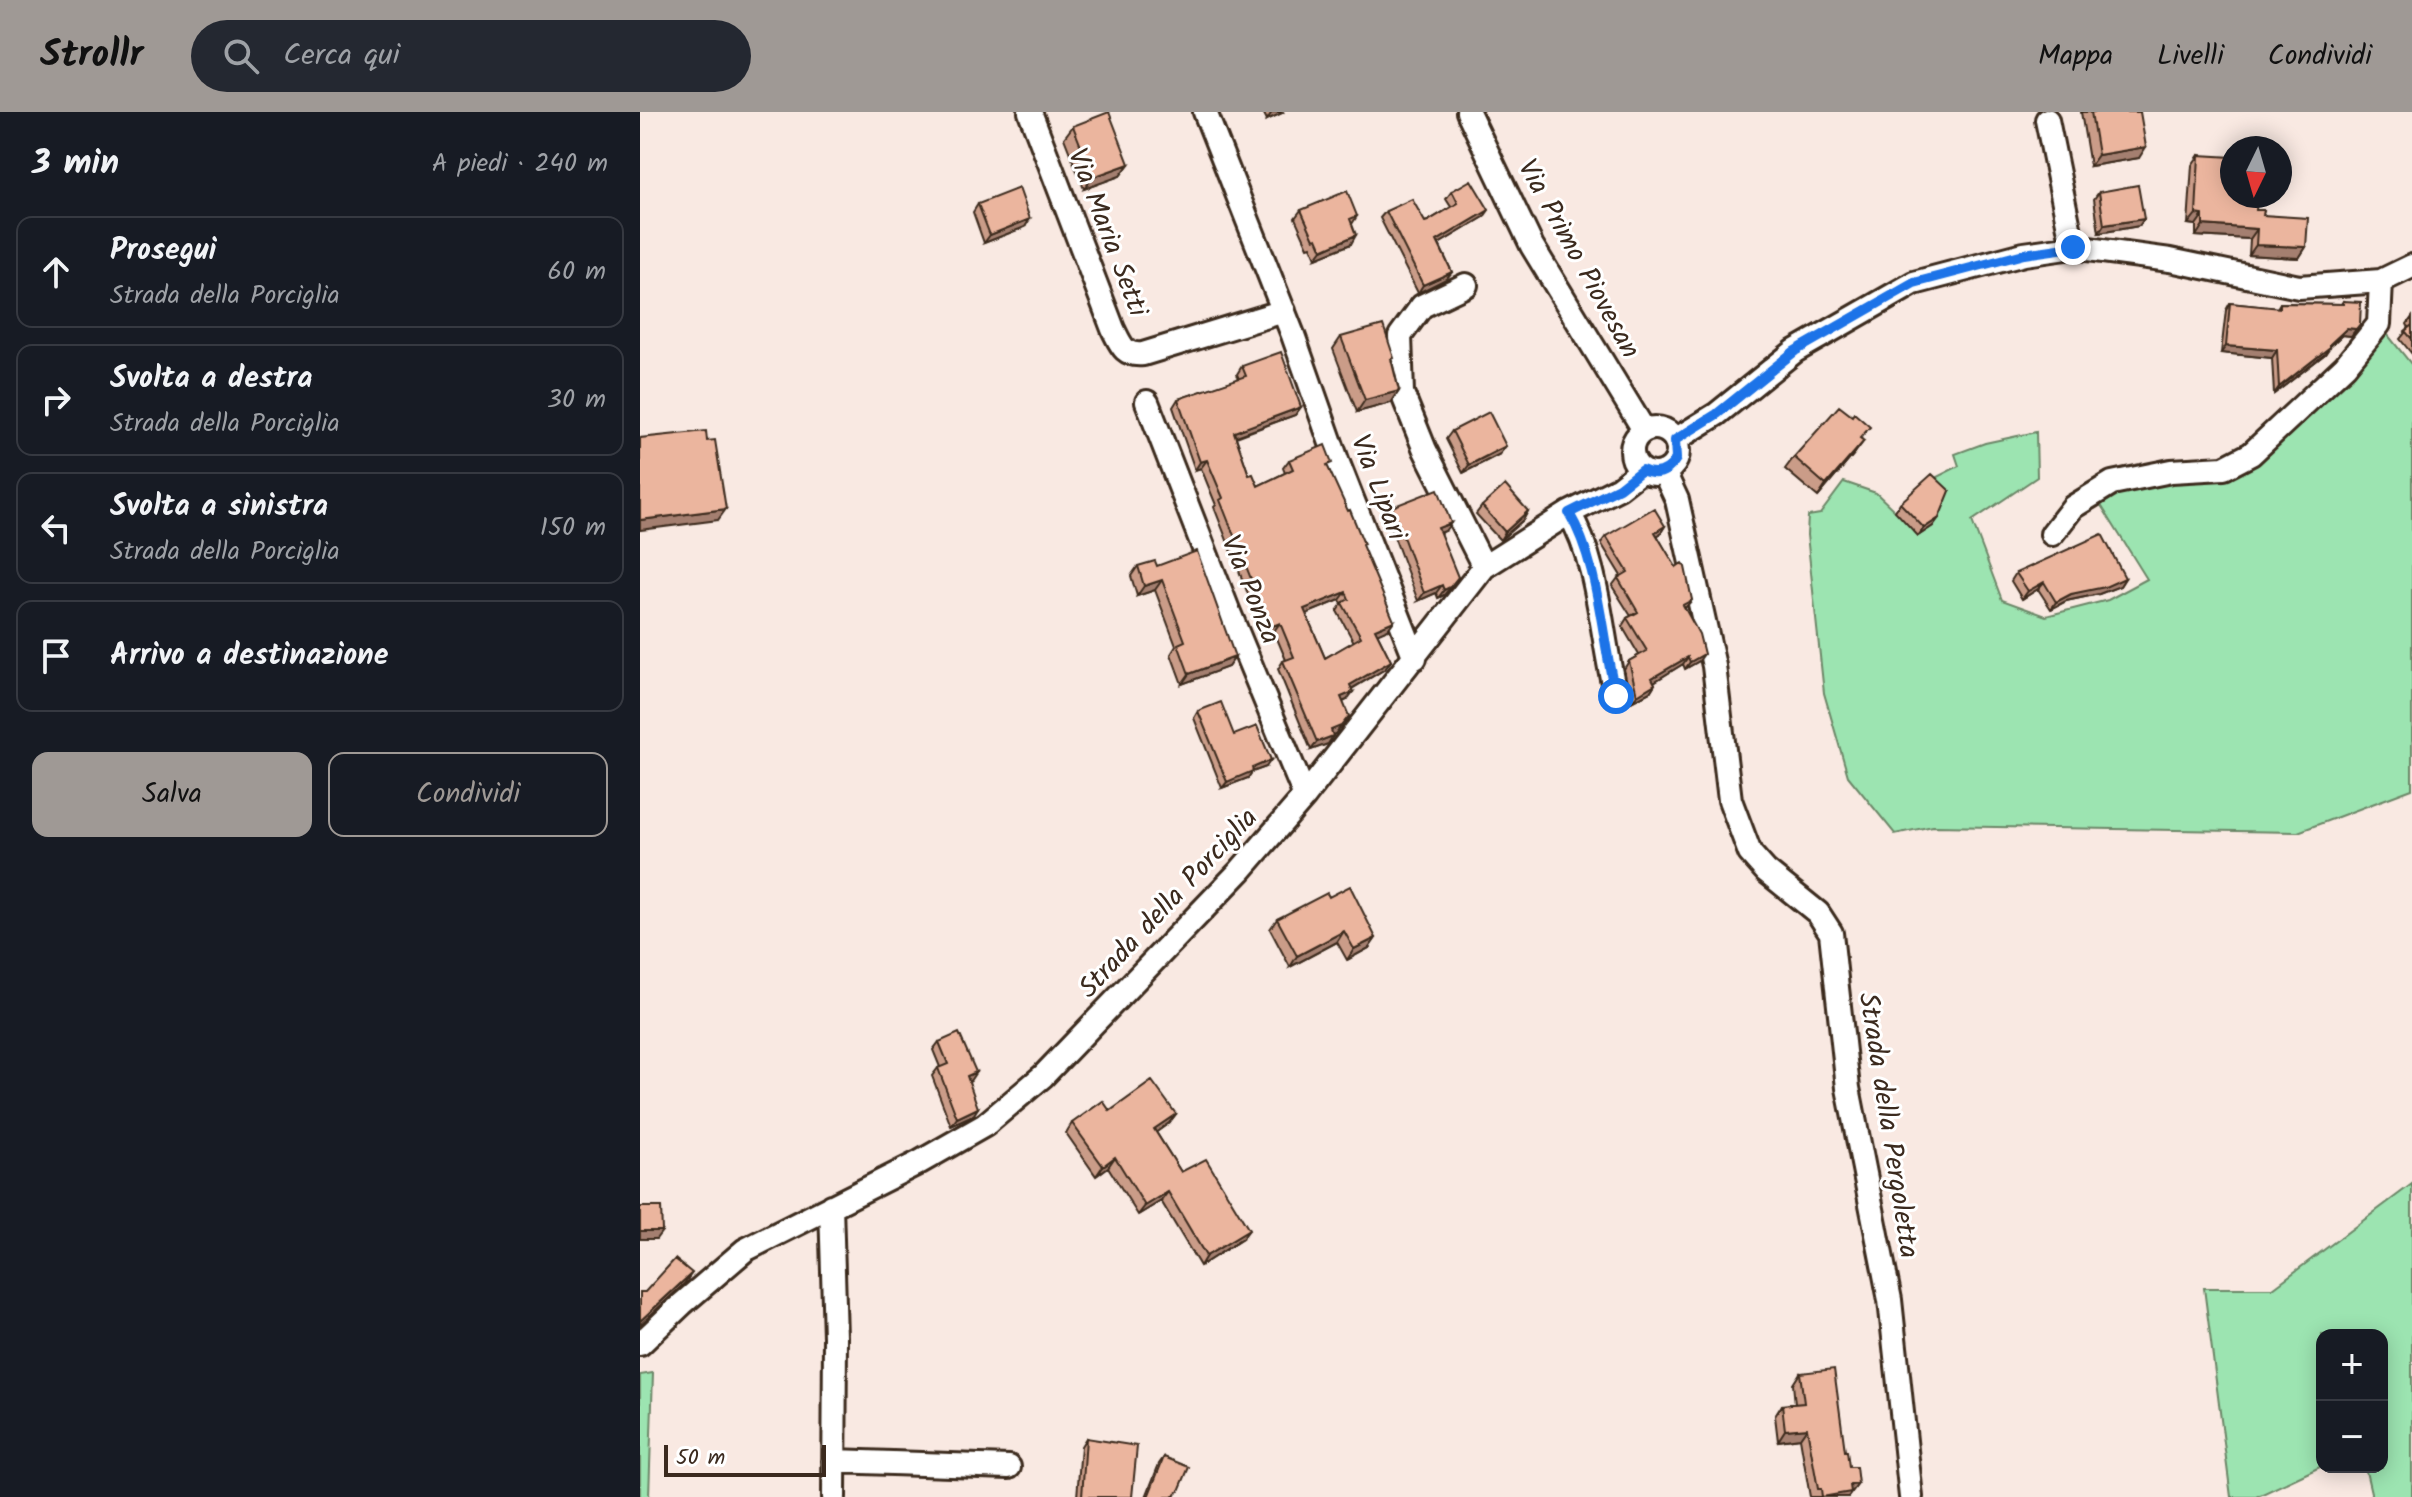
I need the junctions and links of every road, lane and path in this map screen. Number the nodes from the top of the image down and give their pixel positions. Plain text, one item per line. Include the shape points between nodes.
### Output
1 (1030, 112) edge
2 (1205, 112) edge
3 (1468, 112) edge
4 (2047, 120) dead end
5 (2073, 247) junction
6 (2412, 266) edge
7 (2381, 281) junction
8 (1466, 285) dead end
9 (1284, 311) junction
10 (1147, 402) dead end
11 (1644, 430) junction
12 (1675, 440) junction
13 (1653, 471) junction
14 (1569, 513) junction
15 (2052, 534) dead end
16 (1484, 567) junction
17 (1415, 658) junction
18 (1616, 696) dead end
19 (1305, 796) junction
20 (831, 1206) junction
21 (640, 1344) edge
22 (834, 1461) junction
23 (1009, 1467) dead end
24 (834, 1497) edge
25 (1911, 1497) edge

1 - 9 street, Via Maria Setti via 1113,329 1129,354
2 - 9 street
3 - 11 street, Via Primo Piovesan via 1532,246
4 - 5 street
5 - 7 street via 2170,260 2299,287
5 - 12 street via 1914,283 1795,351 1717,414
6 - 7 street
7 - 15 street via 2379,324 2345,366 2251,454 2224,468 2171,471 2112,483 2073,507
8 - 16 street via 1422,306 1400,336 1402,393
9 - 17 street, Via Lipari
10 - 19 street, Via Ponza
11 - 12 street via 1661,429
11 - 13 street via 1635,439 1634,461
12 - 13 street via 1676,459
13 - 14 street, Strada della Porciglia
13 - 25 street, Strada della Pergoletta via 1677,500 1714,666 1730,800 1750,853 1818,913 1831,933 1848,1088 1890,1300
14 - 16 street, Strada della Porciglia
14 - 18 street via 1596,593
16 - 17 street, Strada della Porciglia
17 - 19 street, Strada della Porciglia
19 - 20 street, Strada della Porciglia via 1043,1076 985,1125
20 - 21 street, Strada della Porciglia via 745,1250
20 - 22 street
22 - 23 street
22 - 24 street

